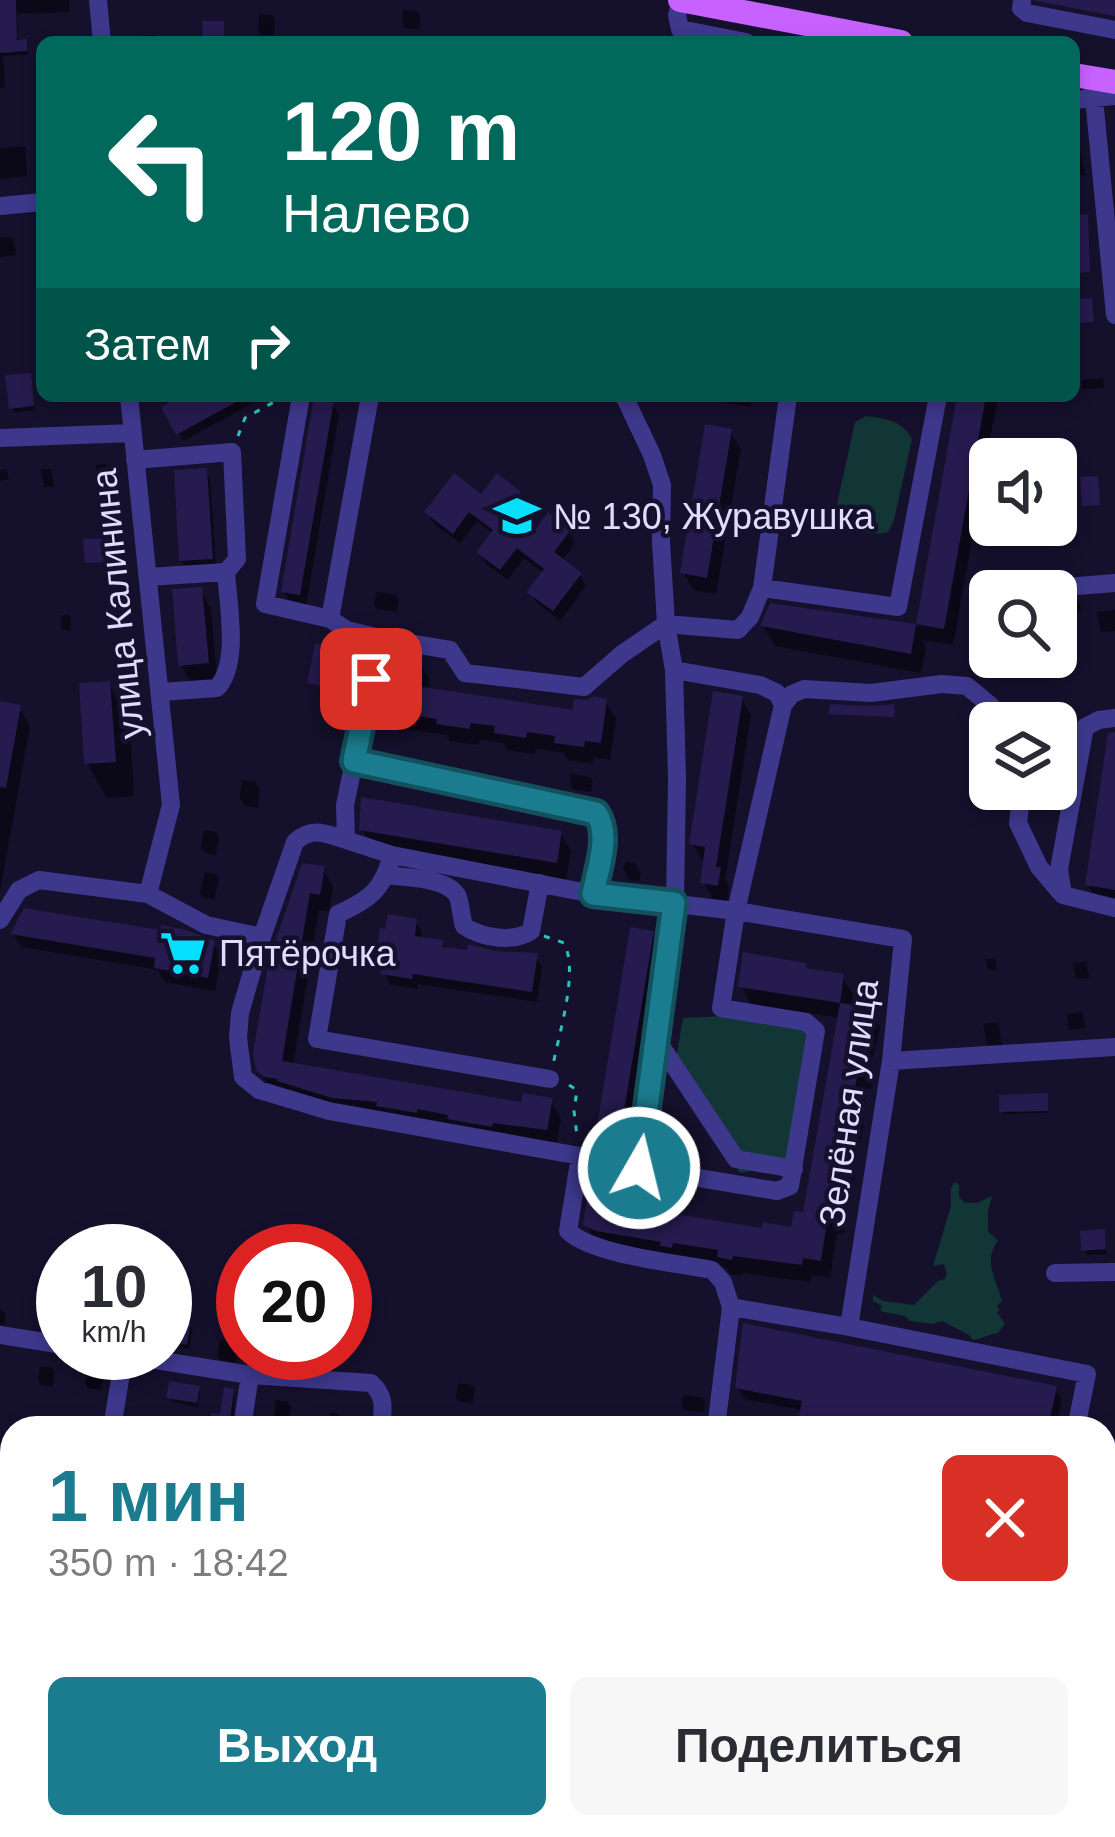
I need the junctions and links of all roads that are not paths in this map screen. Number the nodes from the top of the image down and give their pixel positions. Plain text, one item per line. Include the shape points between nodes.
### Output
1 (98, 0) edge
2 (1022, 0) edge
3 (685, 1) edge
4 (718, 4) edge
5 (1115, 30) edge
6 (809, 33) edge
7 (101, 36) edge
8 (716, 36) edge
9 (840, 36) edge
10 (1098, 86) edge
11 (36, 203) edge
12 (0, 206) edge
13 (1115, 315) edge
14 (129, 402) edge
15 (301, 402) edge
16 (369, 402) edge
17 (627, 402) edge
18 (787, 402) edge
19 (937, 402) edge
20 (132, 434) junction
21 (0, 439) edge
22 (134, 460) junction
23 (226, 572) junction
24 (148, 577) junction
25 (1115, 583) edge
26 (1077, 586) edge
27 (762, 588) junction
28 (330, 619) junction
29 (666, 624) junction
30 (390, 640) junction
31 (674, 670) junction
32 (160, 692) junction
33 (986, 702) edge
34 (783, 706) junction
35 (1115, 718) edge
36 (354, 761) junction
37 (1020, 810) edge
38 (346, 840) junction
39 (392, 854) junction
40 (387, 875) junction
41 (540, 884) junction
42 (148, 894) junction
43 (593, 894) junction
44 (1063, 896) junction
45 (674, 903) junction
46 (1115, 908) edge
47 (736, 911) junction
48 (0, 920) edge
49 (262, 937) junction
50 (657, 1040) junction
51 (1115, 1047) edge
52 (891, 1061) junction
53 (550, 1079) road end
54 (580, 1156) junction
55 (639, 1168) junction
56 (794, 1169) junction
57 (1115, 1272) edge
58 (1054, 1273) dead end
59 (731, 1307) junction
60 (849, 1327) junction
61 (0, 1335) edge
62 (36, 1341) edge
63 (116, 1380) edge
64 (249, 1380) edge
65 (326, 1380) edge
66 (113, 1416) edge
67 (244, 1416) edge
68 (382, 1416) edge
69 (717, 1416) edge
70 (1078, 1416) edge

1 - 7 street
2 - 5 street via 1027,13
3 - 4 main road
3 - 8 street via 680,29
4 - 6 main road
6 - 9 main road
10 - 13 street
11 - 12 street
14 - 20 street, улица Калинина
15 - 28 street via 265,604
16 - 28 street
17 - 29 street via 662,485
18 - 27 street
19 - 27 street via 898,607
20 - 21 street
20 - 22 street, улица Калинина
22 - 23 street via 232,452 237,559
22 - 24 street, улица Калинина
23 - 24 street
23 - 32 street via 227,677 217,688
24 - 32 street, улица Калинина
25 - 26 street
27 - 29 street via 738,630
28 - 30 street
29 - 30 street via 584,687 465,674 450,650
29 - 31 street
30 - 36 street
31 - 34 street via 760,685
31 - 45 street
32 - 42 street, улица Калинина via 171,805
33 - 34 street via 967,686 942,684 871,693 804,689
34 - 47 street
35 - 44 street via 1085,727 1059,869
36 - 38 street
36 - 43 street via 596,813 604,834
37 - 44 street via 1040,867
38 - 39 street, Зелёная улица
38 - 49 street via 317,831 295,842
39 - 40 street
39 - 41 street, Зелёная улица
40 - 41 street via 450,890 464,926 507,938 531,931
40 - 53 street via 359,905 338,914 317,1039
41 - 43 street, Зелёная улица
42 - 48 street via 39,880 19,890
42 - 49 street via 206,926
43 - 45 street, Зелёная улица
44 - 46 street
45 - 47 street, Зелёная улица
45 - 50 street
47 - 52 street, Зелёная улица via 903,939
47 - 56 street via 721,1008 806,1022 816,1031
49 - 54 street via 238,1038 243,1077 259,1090 329,1111
50 - 55 street
50 - 56 street via 736,1159
51 - 52 street
52 - 60 street, Зелёная улица
54 - 55 street
54 - 59 street via 568,1231 576,1239 712,1270
55 - 56 street via 777,1191 790,1186
57 - 58 street
59 - 60 street
59 - 69 street
60 - 70 street via 1087,1374
61 - 62 street
63 - 66 street
64 - 67 street
65 - 68 street via 371,1383

